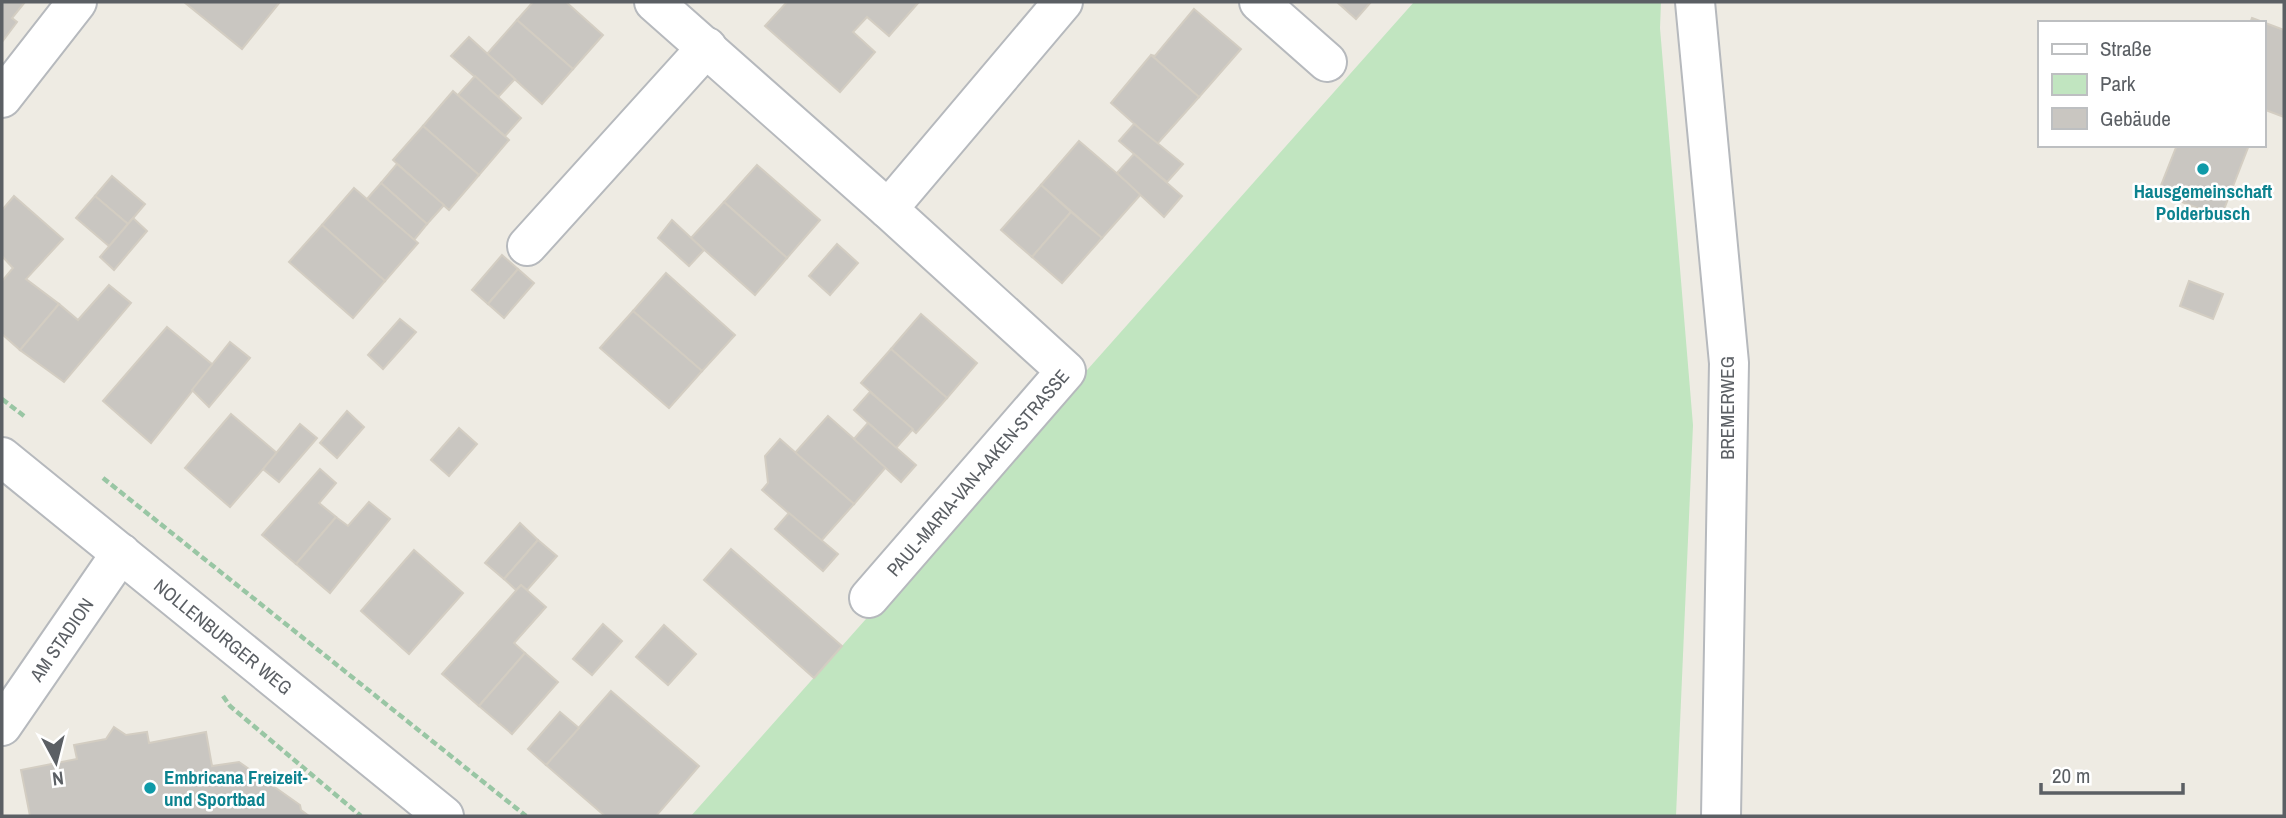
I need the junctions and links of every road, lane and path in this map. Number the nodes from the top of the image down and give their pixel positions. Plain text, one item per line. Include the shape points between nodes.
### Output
1 (77, 2) edge
2 (1063, 2) edge
3 (1259, 2) edge
4 (1695, 2) edge
5 (663, 4) edge
6 (707, 47) junction
7 (1327, 62) dead end
8 (2, 98) edge
9 (887, 209) junction
10 (527, 246) dead end
11 (2, 399) edge
12 (33, 423) dead end
13 (2, 457) edge
14 (95, 472) dead end
15 (121, 553) junction
16 (869, 598) dead end
17 (2, 726) edge
18 (444, 816) edge
19 (526, 816) edge
20 (1721, 816) edge

1 - 8 street
2 - 9 street
3 - 7 street
4 - 20 street, BREMERWEG via 1729,363
5 - 6 street, PAUL-MARIA-VAN-AAKEN-STRASSE
6 - 9 street, PAUL-MARIA-VAN-AAKEN-STRASSE
6 - 10 street
9 - 16 street, PAUL-MARIA-VAN-AAKEN-STRASSE via 1066,371
11 - 12 path
13 - 15 street, NOLLENBURGER WEG
14 - 19 path
15 - 17 street, AM STADION
15 - 18 street, NOLLENBURGER WEG

